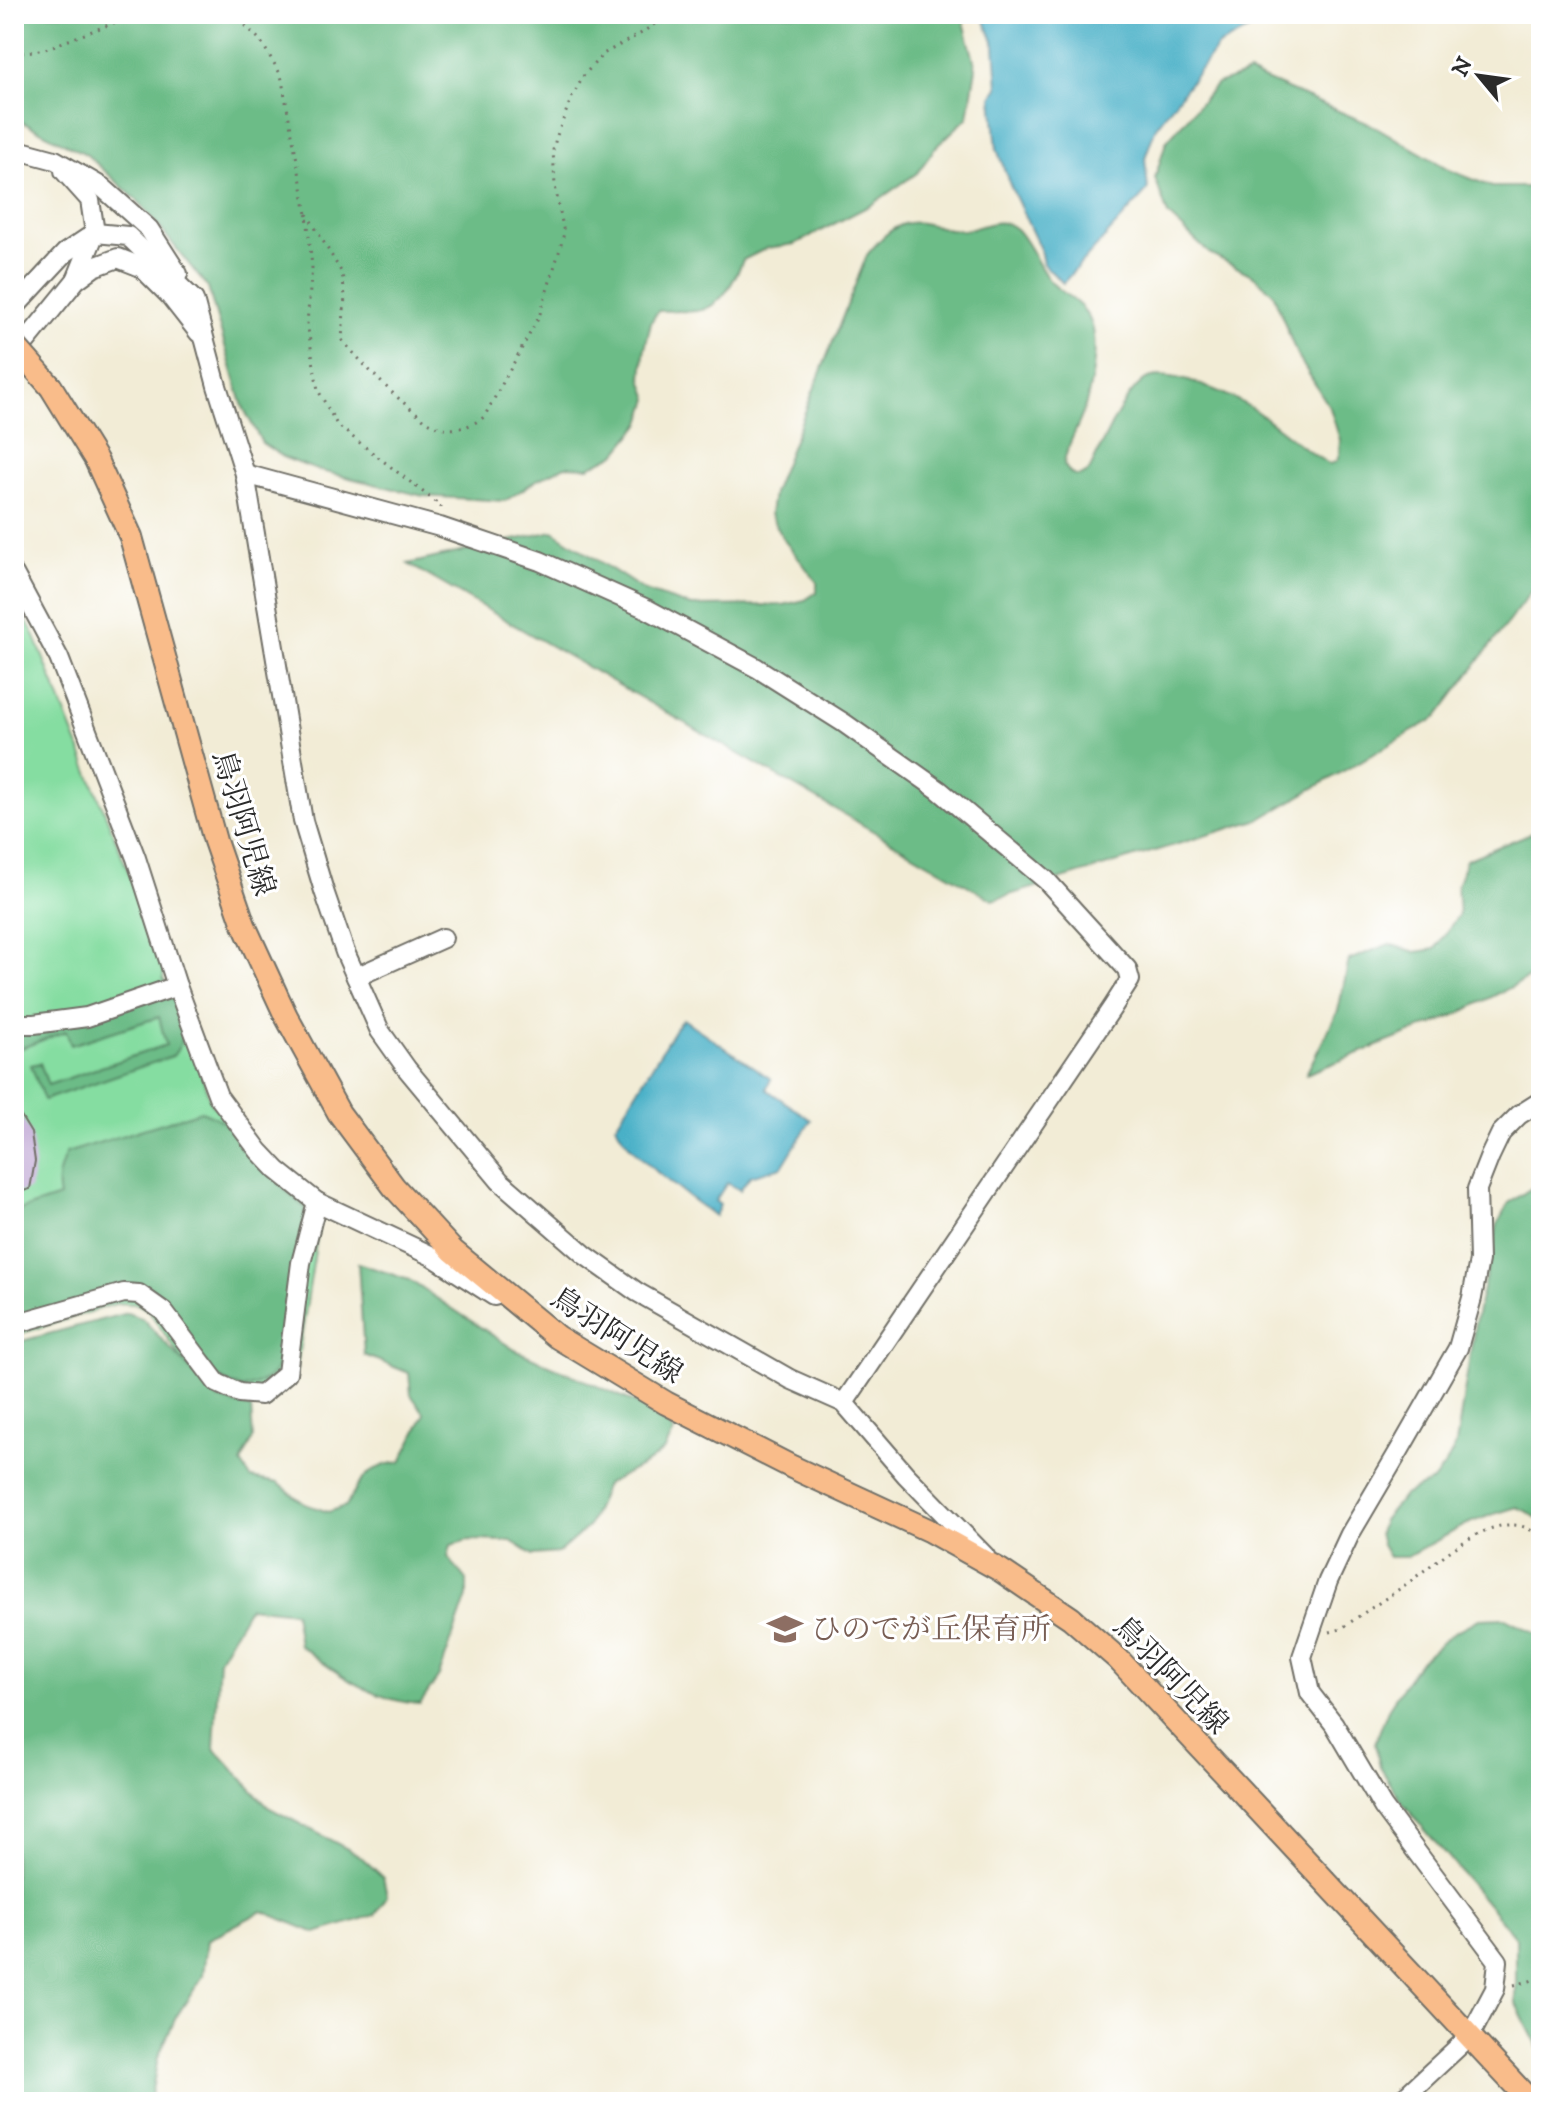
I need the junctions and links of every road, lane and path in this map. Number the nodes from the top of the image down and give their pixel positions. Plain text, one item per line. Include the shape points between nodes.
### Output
1 (137, 14) edge
2 (234, 14) edge
3 (669, 14) edge
4 (14, 54) edge
5 (14, 149) edge
6 (55, 160) junction
7 (307, 214) junction
8 (95, 233) junction
9 (76, 280) junction
10 (194, 300) junction
11 (14, 308) edge
12 (205, 342) junction
13 (14, 345) edge
14 (14, 356) edge
15 (245, 474) junction
16 (440, 527) junction
17 (14, 574) edge
18 (443, 938) dead end
19 (356, 977) junction
20 (177, 986) junction
21 (14, 1024) edge
22 (1541, 1101) edge
23 (317, 1202) junction
24 (14, 1324) edge
25 (557, 1337) junction
26 (844, 1403) junction
27 (1541, 1537) edge
28 (1000, 1570) junction
29 (1307, 1639) junction
30 (1541, 1975) edge
31 (1495, 1989) junction
32 (1470, 2036) junction
33 (1399, 2102) edge
34 (1531, 2102) edge

1 - 4 path via 45,49
2 - 7 path via 260,40 281,75
3 - 7 path via 603,54 571,99 553,150 564,233 560,249 539,317 484,417 474,425 460,429 430,423 375,377 342,340 342,273
5 - 6 street
6 - 8 street via 90,200
6 - 10 street via 102,187 149,229
7 - 16 path via 312,267 307,323 318,390 337,425 441,506
8 - 9 street
8 - 10 street via 128,236
8 - 11 street via 65,253
9 - 12 street via 118,258 141,267
9 - 14 street
10 - 12 street
12 - 15 street
13 - 25 main road, 鳥羽阿児線, bridge via 51,387 96,460 131,537 215,841 244,925 339,1113 394,1187 453,1251
15 - 16 street
15 - 19 street via 303,821
16 - 26 street via 540,561 647,609 757,668 844,723 939,790 1046,880 1127,969 1130,980 1112,1008
17 - 20 street via 59,658 136,858
18 - 19 street
19 - 26 street via 380,1031 407,1069 500,1181 530,1209 637,1292 790,1379
20 - 21 street via 87,1017
20 - 23 street via 218,1096 259,1151
22 - 29 street via 1501,1133 1490,1156 1477,1189 1479,1260 1458,1348 1350,1534
23 - 24 street via 301,1263 287,1373 261,1395 217,1383 163,1311 139,1294 124,1293
23 - 25 street via 432,1256
25 - 28 main road, 鳥羽阿児線 via 666,1403
26 - 28 street
27 - 29 path via 1511,1524 1478,1533 1341,1629
28 - 32 main road, 鳥羽阿児線 via 1071,1618 1118,1659
29 - 31 street via 1302,1657 1310,1693 1383,1807 1498,1961
30 - 31 path
31 - 32 street
32 - 33 street
32 - 34 main road, 鳥羽阿児線

